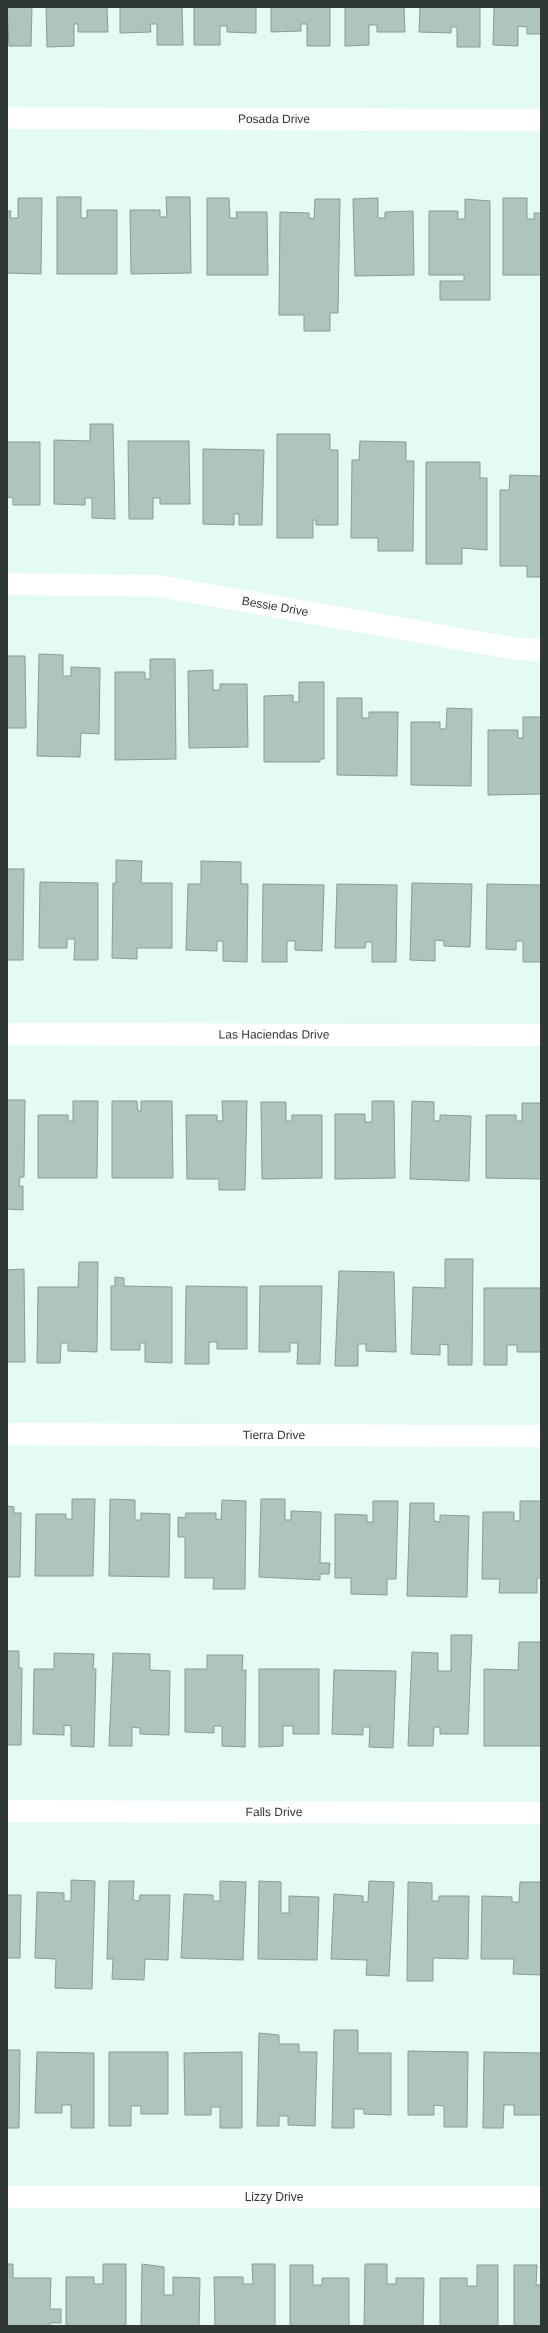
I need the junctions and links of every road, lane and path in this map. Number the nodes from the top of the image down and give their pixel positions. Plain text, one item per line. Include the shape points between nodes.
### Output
1 (7, 118) edge
2 (541, 120) edge
3 (7, 584) edge
4 (541, 650) edge
5 (7, 1034) edge
6 (541, 1035) edge
7 (7, 1434) edge
8 (541, 1436) edge
9 (7, 1811) edge
10 (541, 1813) edge
11 (7, 2196) edge
12 (541, 2197) edge

1 - 2 street, Posada Drive
3 - 4 street, Bessie Drive via 158,586 517,649
5 - 6 street, Las Haciendas Drive
7 - 8 street, Tierra Drive
9 - 10 street, Falls Drive
11 - 12 street, Lizzy Drive

